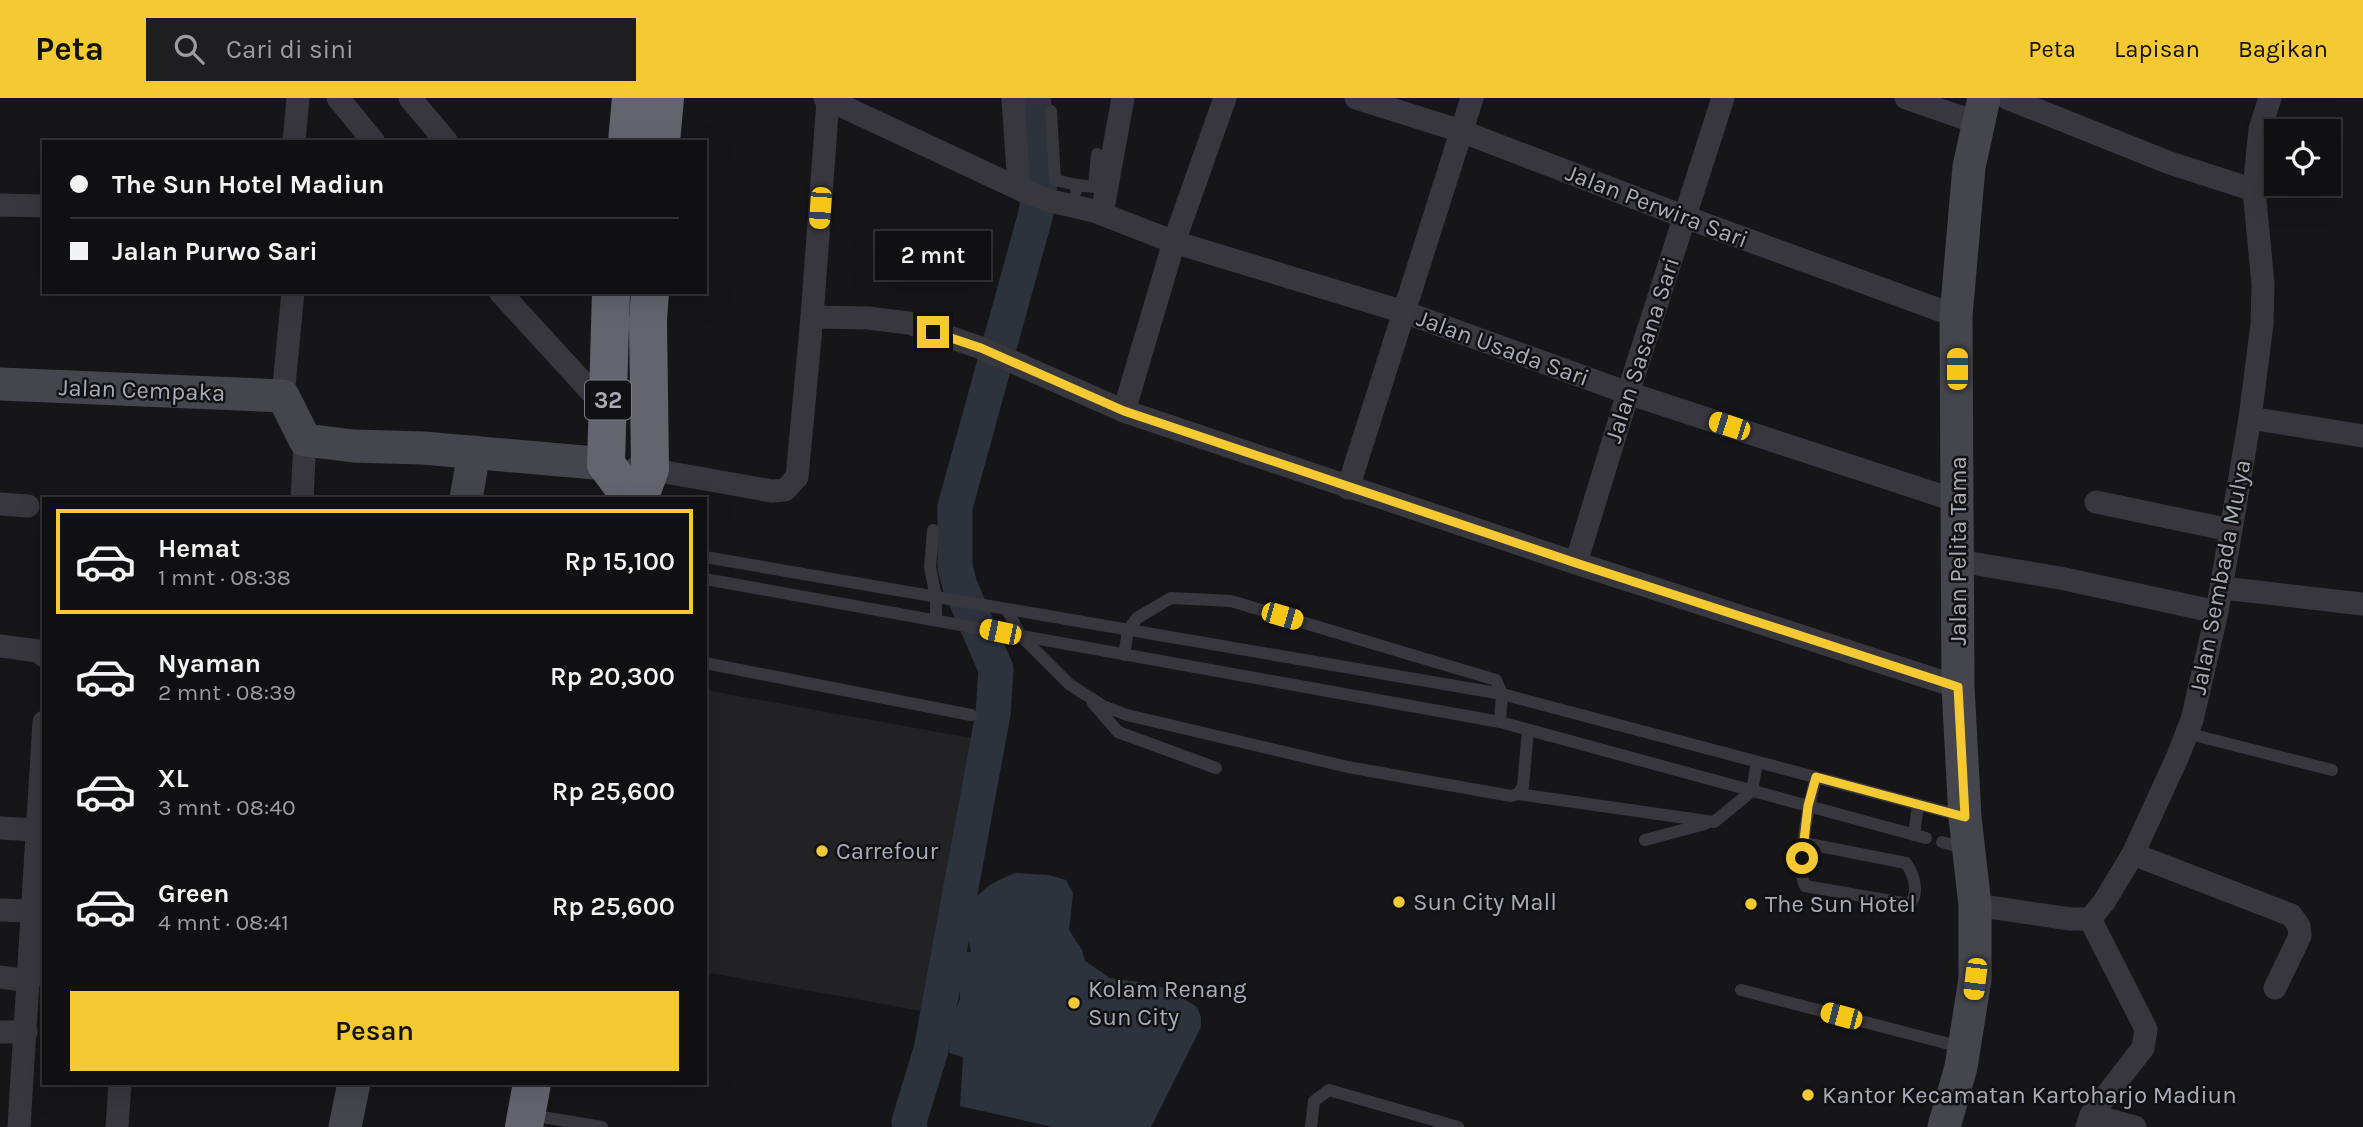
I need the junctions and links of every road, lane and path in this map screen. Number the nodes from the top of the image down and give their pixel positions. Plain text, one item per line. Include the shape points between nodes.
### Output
1 (298, 98) edge
2 (338, 98) edge
3 (411, 98) edge
4 (631, 98) edge
5 (664, 98) edge
6 (1013, 98) edge
7 (1123, 98) edge
8 (1225, 98) edge
9 (1356, 98) edge
10 (1472, 98) edge
11 (1723, 98) edge
12 (1906, 98) edge
13 (2007, 98) edge
14 (2270, 98) edge
15 (826, 99) edge
16 (1981, 110) edge
17 (1051, 111) dead end
18 (1461, 131) junction
19 (294, 140) edge
20 (372, 140) edge
21 (445, 140) edge
22 (626, 140) edge
23 (661, 140) edge
24 (1097, 154) dead end
25 (1021, 190) junction
26 (2254, 190) junction
27 (1075, 195) junction
28 (0, 205) edge
29 (42, 206) edge
30 (1102, 214) junction
31 (1685, 217) junction
32 (1174, 242) junction
33 (293, 294) edge
34 (501, 294) edge
35 (611, 294) edge
36 (650, 294) edge
37 (1404, 313) junction
38 (1956, 316) junction
39 (812, 317) junction
40 (0, 384) edge
41 (1628, 393) junction
42 (283, 396) junction
43 (607, 409) junction
44 (1124, 411) junction
45 (2250, 418) junction
46 (2363, 436) edge
47 (305, 440) junction
48 (474, 452) junction
49 (606, 464) junction
50 (1348, 488) junction
51 (640, 489) edge
52 (302, 497) edge
53 (466, 497) edge
54 (1957, 501) junction
55 (2096, 502) dead end
56 (0, 504) edge
57 (28, 506) dead end
58 (933, 530) dead end
59 (2230, 530) junction
60 (707, 557) edge
61 (1959, 561) junction
62 (1576, 563) junction
63 (707, 579) edge
64 (2222, 588) junction
65 (942, 598) junction
66 (2363, 604) edge
67 (1007, 610) junction
68 (2217, 612) junction
69 (936, 620) junction
70 (1128, 631) junction
71 (1021, 636) junction
72 (0, 646) edge
73 (42, 654) edge
74 (1124, 655) junction
75 (707, 663) edge
76 (1958, 687) junction
77 (1502, 694) junction
78 (1088, 698) junction
79 (971, 715) dead end
80 (1500, 722) junction
81 (1528, 730) junction
82 (2186, 733) junction
83 (42, 753) edge
84 (1757, 762) junction
85 (1216, 768) dead end
86 (2332, 770) dead end
87 (1816, 777) junction
88 (1752, 791) junction
89 (1518, 794) junction
90 (1918, 805) junction
91 (1808, 806) junction
92 (1965, 817) junction
93 (1712, 822) junction
94 (0, 828) edge
95 (37, 830) junction
96 (1645, 840) dead end
97 (1804, 843) junction
98 (2133, 854) junction
99 (1975, 905) junction
100 (0, 910) edge
101 (37, 911) edge
102 (2090, 919) junction
103 (0, 978) edge
104 (29, 981) junction
105 (2275, 988) dead end
106 (1741, 990) dead end
107 (0, 1032) edge
108 (26, 1032) junction
109 (1965, 1047) junction
110 (120, 1085) edge
111 (354, 1085) edge
112 (527, 1108) edge
113 (2089, 1121) edge
114 (19, 1127) edge
115 (117, 1127) edge
116 (345, 1127) edge
117 (602, 1127) edge
118 (1311, 1127) edge
119 (1458, 1127) edge
120 (1944, 1127) edge
121 (2135, 1127) edge

1 - 19 street
2 - 20 street
3 - 21 street
4 - 22 highway
5 - 23 highway
6 - 25 street
7 - 30 street
8 - 32 street
9 - 18 street, Jalan Perwira Sari
10 - 18 street
11 - 31 street, Jalan Sasana Sari
12 - 16 street
13 - 26 street via 2170,163
14 - 26 street, Jalan Sembada Mulya via 2260,129
15 - 25 street, Jalan Usada Sari
15 - 39 street
16 - 38 street, Jalan Pelita Tama via 1969,167
17 - 27 lane via 1055,180
18 - 31 street, Jalan Perwira Sari
18 - 37 street
24 - 27 lane via 1094,187
25 - 27 street, Jalan Usada Sari via 1048,200
26 - 45 street, Jalan Sembada Mulya via 2263,291
27 - 30 street, Jalan Usada Sari
28 - 29 street
30 - 32 street, Jalan Usada Sari
31 - 38 street, Jalan Perwira Sari
31 - 41 street, Jalan Sasana Sari
32 - 37 street, Jalan Usada Sari
32 - 44 street
33 - 42 street
34 - 43 street
35 - 43 highway, 32
36 - 51 highway, 32
37 - 41 street, Jalan Usada Sari
37 - 50 street
38 - 54 street, Jalan Pelita Tama
39 - 44 street via 909,324 981,348
39 - 51 street via 797,477 792,485 772,491
40 - 42 street, Jalan Cempaka
41 - 54 street, Jalan Usada Sari
41 - 62 street, Jalan Sasana Sari
42 - 47 street
43 - 49 highway, 32
44 - 50 street
45 - 46 street
45 - 59 street, Jalan Sembada Mulya
47 - 48 street
47 - 52 street
48 - 49 street
48 - 53 street
49 - 51 highway
50 - 62 street
54 - 61 street, Jalan Pelita Tama
55 - 59 street
56 - 57 street
58 - 65 lane via 930,566
59 - 64 street, Jalan Sembada Mulya
60 - 65 lane
61 - 68 street
61 - 76 street, Jalan Pelita Tama
62 - 76 street
63 - 69 lane
64 - 66 street
64 - 68 street, Jalan Sembada Mulya
65 - 67 lane
65 - 69 lane
67 - 70 lane
67 - 71 lane
68 - 82 street, Jalan Sembada Mulya
69 - 71 lane
70 - 74 lane
70 - 77 lane
70 - 77 lane via 1137,618 1171,598 1231,601 1496,680
71 - 74 lane
71 - 78 lane
72 - 73 street
74 - 80 lane
75 - 79 lane
76 - 92 street, Jalan Pelita Tama
77 - 80 lane
77 - 84 lane
78 - 85 lane via 1118,732
78 - 89 lane via 1127,715 1348,767
80 - 81 lane
81 - 88 lane
81 - 89 lane via 1523,786
82 - 86 lane
82 - 98 street, Jalan Sembada Mulya
83 - 95 street
84 - 87 lane
84 - 88 lane
87 - 90 lane
87 - 91 lane
88 - 91 lane
88 - 93 lane
89 - 93 lane
90 - 91 lane via 1920,837
90 - 92 lane
91 - 97 lane
92 - 99 street, Jalan Pelita Tama via 1956,846
93 - 96 lane
94 - 95 street
95 - 101 street
97 - 97 lane via 1906,863 1914,900 1909,904 1808,888 1801,878
98 - 102 street, Jalan Sembada Mulya
98 - 105 street via 2291,915 2300,936
99 - 102 street
99 - 109 street, Jalan Pelita Tama via 1975,979
100 - 101 street
101 - 104 street
102 - 113 street via 2146,1029 2143,1048
103 - 104 street
104 - 108 street
106 - 109 lane
107 - 108 street
108 - 114 street
109 - 120 street, Jalan Pelita Tama
110 - 115 street
111 - 116 street
112 - 117 lane
113 - 121 street
118 - 119 lane via 1314,1101 1329,1090

